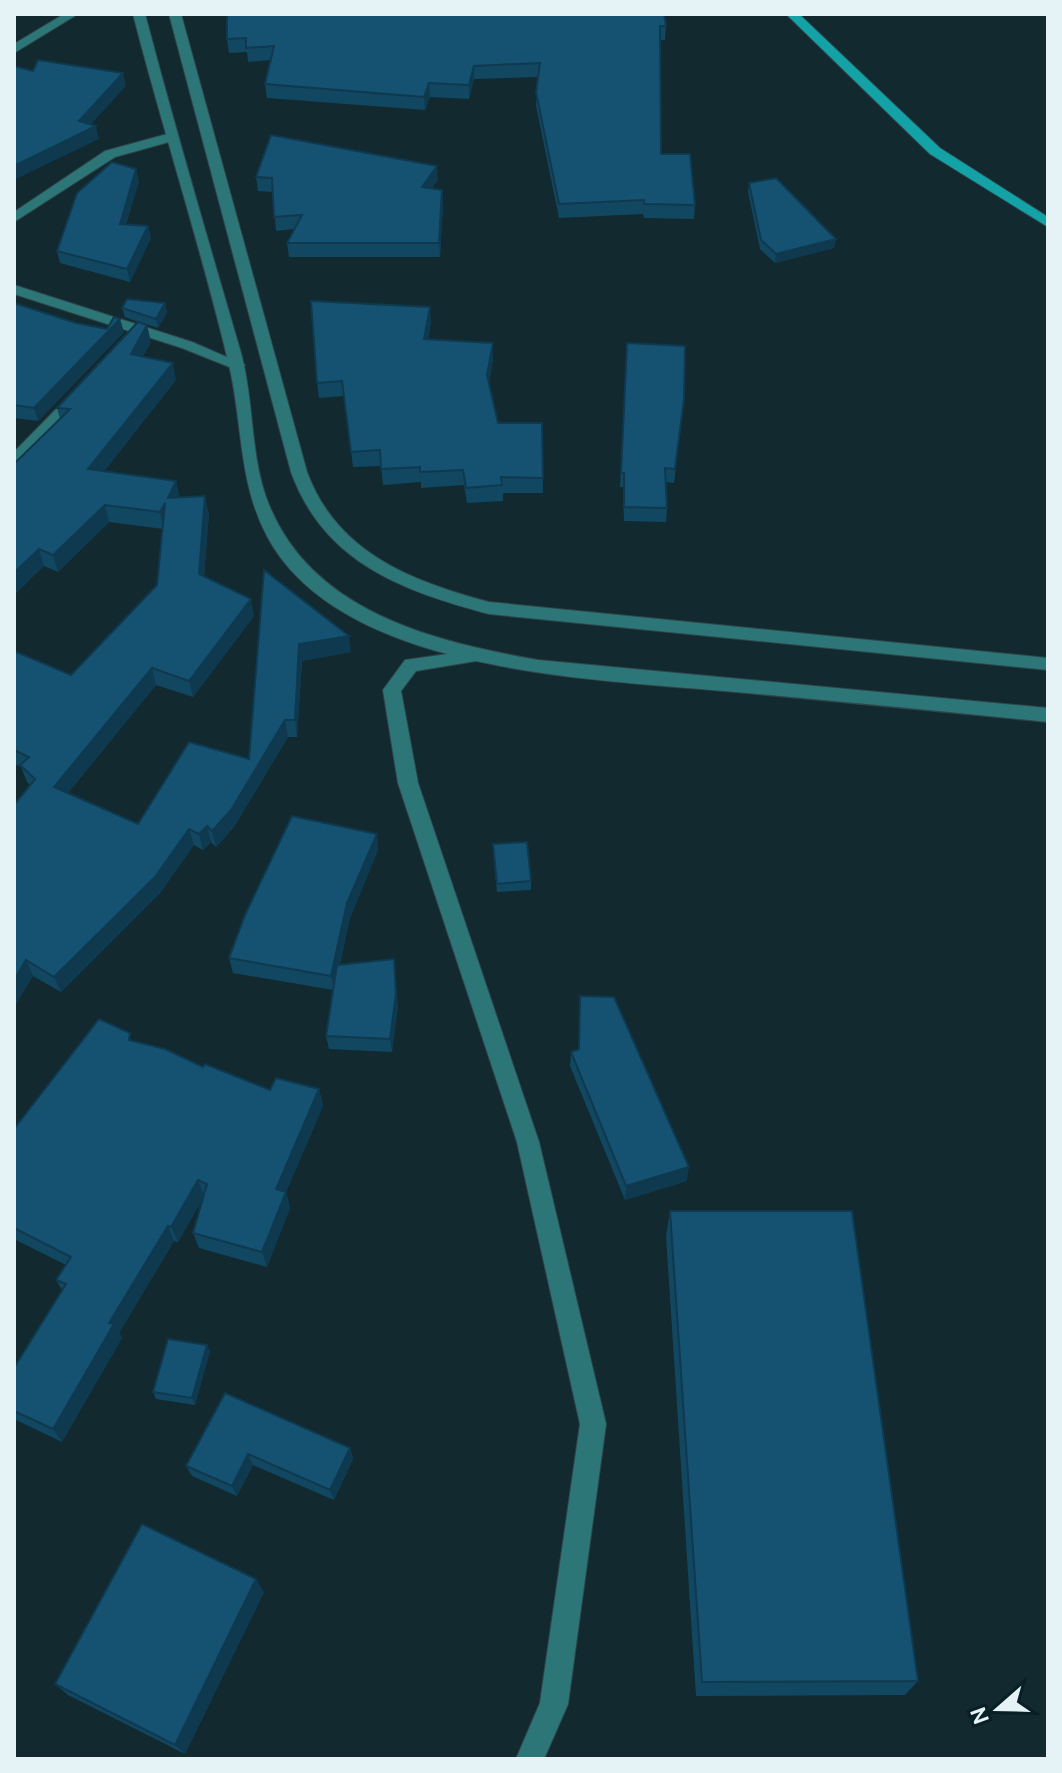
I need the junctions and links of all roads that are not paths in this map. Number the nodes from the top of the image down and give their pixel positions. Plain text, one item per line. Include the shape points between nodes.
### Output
1 (72, 14) edge
2 (139, 14) edge
3 (175, 14) edge
4 (792, 14) edge
5 (14, 49) edge
6 (171, 137) junction
7 (14, 218) edge
8 (1048, 223) edge
9 (14, 289) edge
10 (237, 365) junction
11 (87, 386) edge
12 (14, 461) edge
13 (476, 656) junction
14 (1048, 664) edge
15 (1048, 715) edge
16 (530, 1759) edge

1 - 5 street
2 - 6 street
3 - 14 street via 299,472 315,510 346,545 389,574 435,594 489,608
4 - 8 main road via 935,151
6 - 7 street via 110,154
6 - 10 street
9 - 10 street via 134,335
10 - 13 street via 257,494 274,538 310,580 361,615 414,639
11 - 12 street
13 - 15 street
13 - 16 street via 411,665 392,690 408,783 528,1142 593,1424 554,1704

